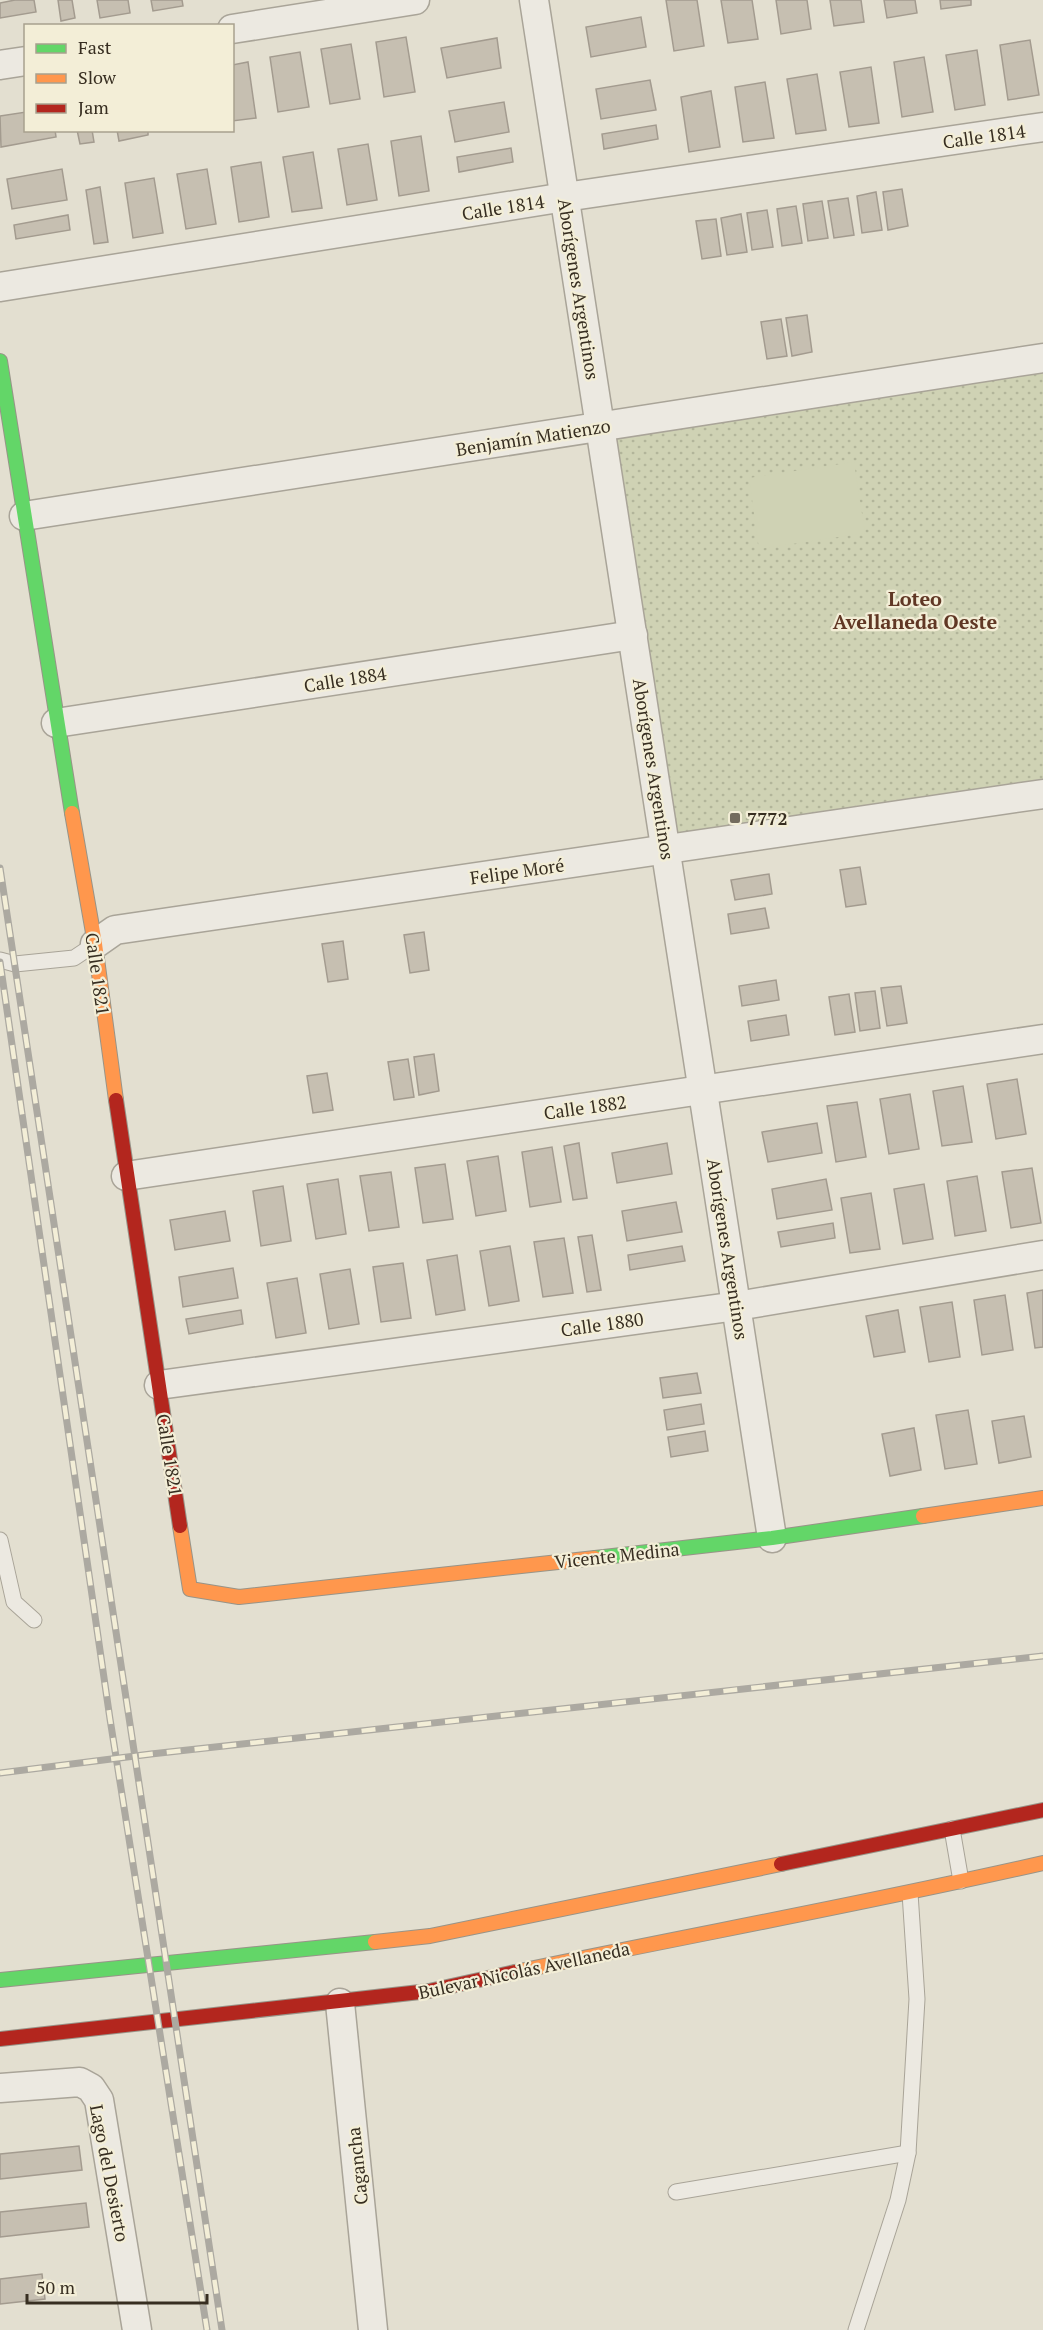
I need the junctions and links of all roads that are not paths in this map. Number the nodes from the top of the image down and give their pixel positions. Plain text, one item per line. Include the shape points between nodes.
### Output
1 (415, 0) edge
2 (534, 0) edge
3 (234, 29) edge
4 (24, 61) edge
5 (0, 65) edge
6 (1043, 128) edge
7 (565, 198) junction
8 (0, 287) edge
9 (1043, 358) edge
10 (0, 361) edge
11 (600, 427) junction
12 (24, 516) junction
13 (633, 635) junction
14 (56, 723) junction
15 (1043, 794) edge
16 (666, 849) junction
17 (95, 944) junction
18 (0, 960) edge
19 (1043, 1039) edge
20 (704, 1090) junction
21 (126, 1176) junction
22 (1043, 1255) edge
23 (737, 1306) junction
24 (159, 1385) junction
25 (1043, 1498) edge
26 (772, 1538) junction
27 (0, 1540) edge
28 (190, 1589) joint
29 (34, 1620) dead end
30 (1043, 1810) edge
31 (952, 1830) junction
32 (1043, 1863) edge
33 (962, 1881) junction
34 (909, 1893) junction
35 (0, 1980) edge
36 (340, 2003) junction
37 (0, 2039) edge
38 (0, 2088) edge
39 (908, 2153) junction
40 (676, 2192) dead end
41 (137, 2330) edge
42 (373, 2330) edge
43 (856, 2330) edge

1 - 3 street
2 - 7 street, Aborígenes Argentinos
4 - 5 street
6 - 7 street, Calle 1814
7 - 8 street, Calle 1814
7 - 11 street, Aborígenes Argentinos
9 - 11 street, Benjamín Matienzo
10 - 12 main road, Calle 1821
11 - 12 street, Benjamín Matienzo
11 - 13 street, Aborígenes Argentinos
12 - 14 main road, Calle 1821
13 - 14 street, Calle 1884
13 - 16 street, Aborígenes Argentinos
14 - 17 main road, Calle 1821
15 - 16 street, Felipe Moré
16 - 17 street, Felipe Moré via 115,930
16 - 20 street, Aborígenes Argentinos
17 - 18 lane, Felipe Moré via 74,958 15,964
17 - 21 main road, Calle 1821
19 - 20 street, Calle 1882
20 - 21 street, Calle 1882
20 - 23 street, Aborígenes Argentinos
21 - 24 main road, Calle 1821
22 - 23 street, Calle 1880
23 - 24 street, Calle 1880
23 - 26 street, Aborígenes Argentinos
24 - 28 main road, Calle 1821
25 - 26 main road, Vicente Medina
26 - 28 main road, Vicente Medina via 239,1597
27 - 29 lane via 14,1602
30 - 31 main road
31 - 33 lane
31 - 35 main road via 430,1936
32 - 33 main road, Bulevar Nicolás Avellaneda
33 - 34 main road, Bulevar Nicolás Avellaneda
34 - 36 main road, Bulevar Nicolás Avellaneda via 726,1927 429,1991
34 - 39 lane via 917,1999
36 - 37 main road, Bulevar Nicolás Avellaneda
36 - 42 street, Cagancha
38 - 41 street, Lago del Desierto via 81,2082 99,2100
39 - 40 lane
39 - 43 lane via 898,2200

